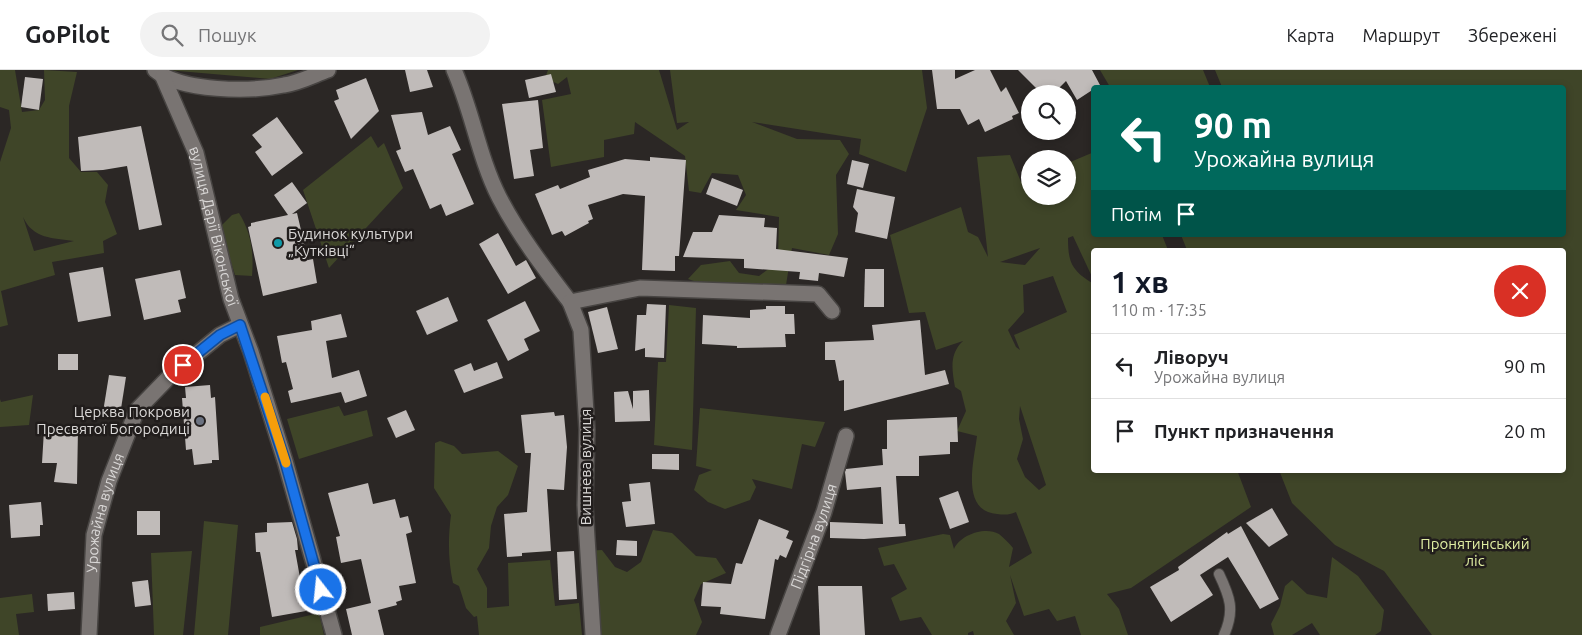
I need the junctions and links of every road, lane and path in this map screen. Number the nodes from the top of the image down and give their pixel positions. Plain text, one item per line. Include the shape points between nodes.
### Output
1 (328, 70) edge
2 (454, 70) edge
3 (159, 73) edge
4 (570, 302) junction
5 (832, 311) dead end
6 (240, 325) junction
7 (846, 436) dead end
8 (1219, 574) dead end
9 (89, 635) edge
10 (334, 635) edge
11 (594, 635) edge
12 (778, 635) edge
13 (1224, 635) edge

1 - 3 street via 285,85 243,90 197,86
2 - 4 street, Вишнева вулиця via 498,196
3 - 6 street, вулиця Дарії Віконської via 196,153
4 - 5 street via 640,288 818,294
4 - 11 street, Вишнева вулиця via 581,330 588,430 585,505
6 - 9 street, Урожайна вулиця via 220,335 178,369 138,410 109,481 94,534
6 - 10 street, вулиця Дарії Віконської via 285,461
7 - 12 street, Підгірна вулиця via 824,512
8 - 13 lane via 1230,598 1230,621

